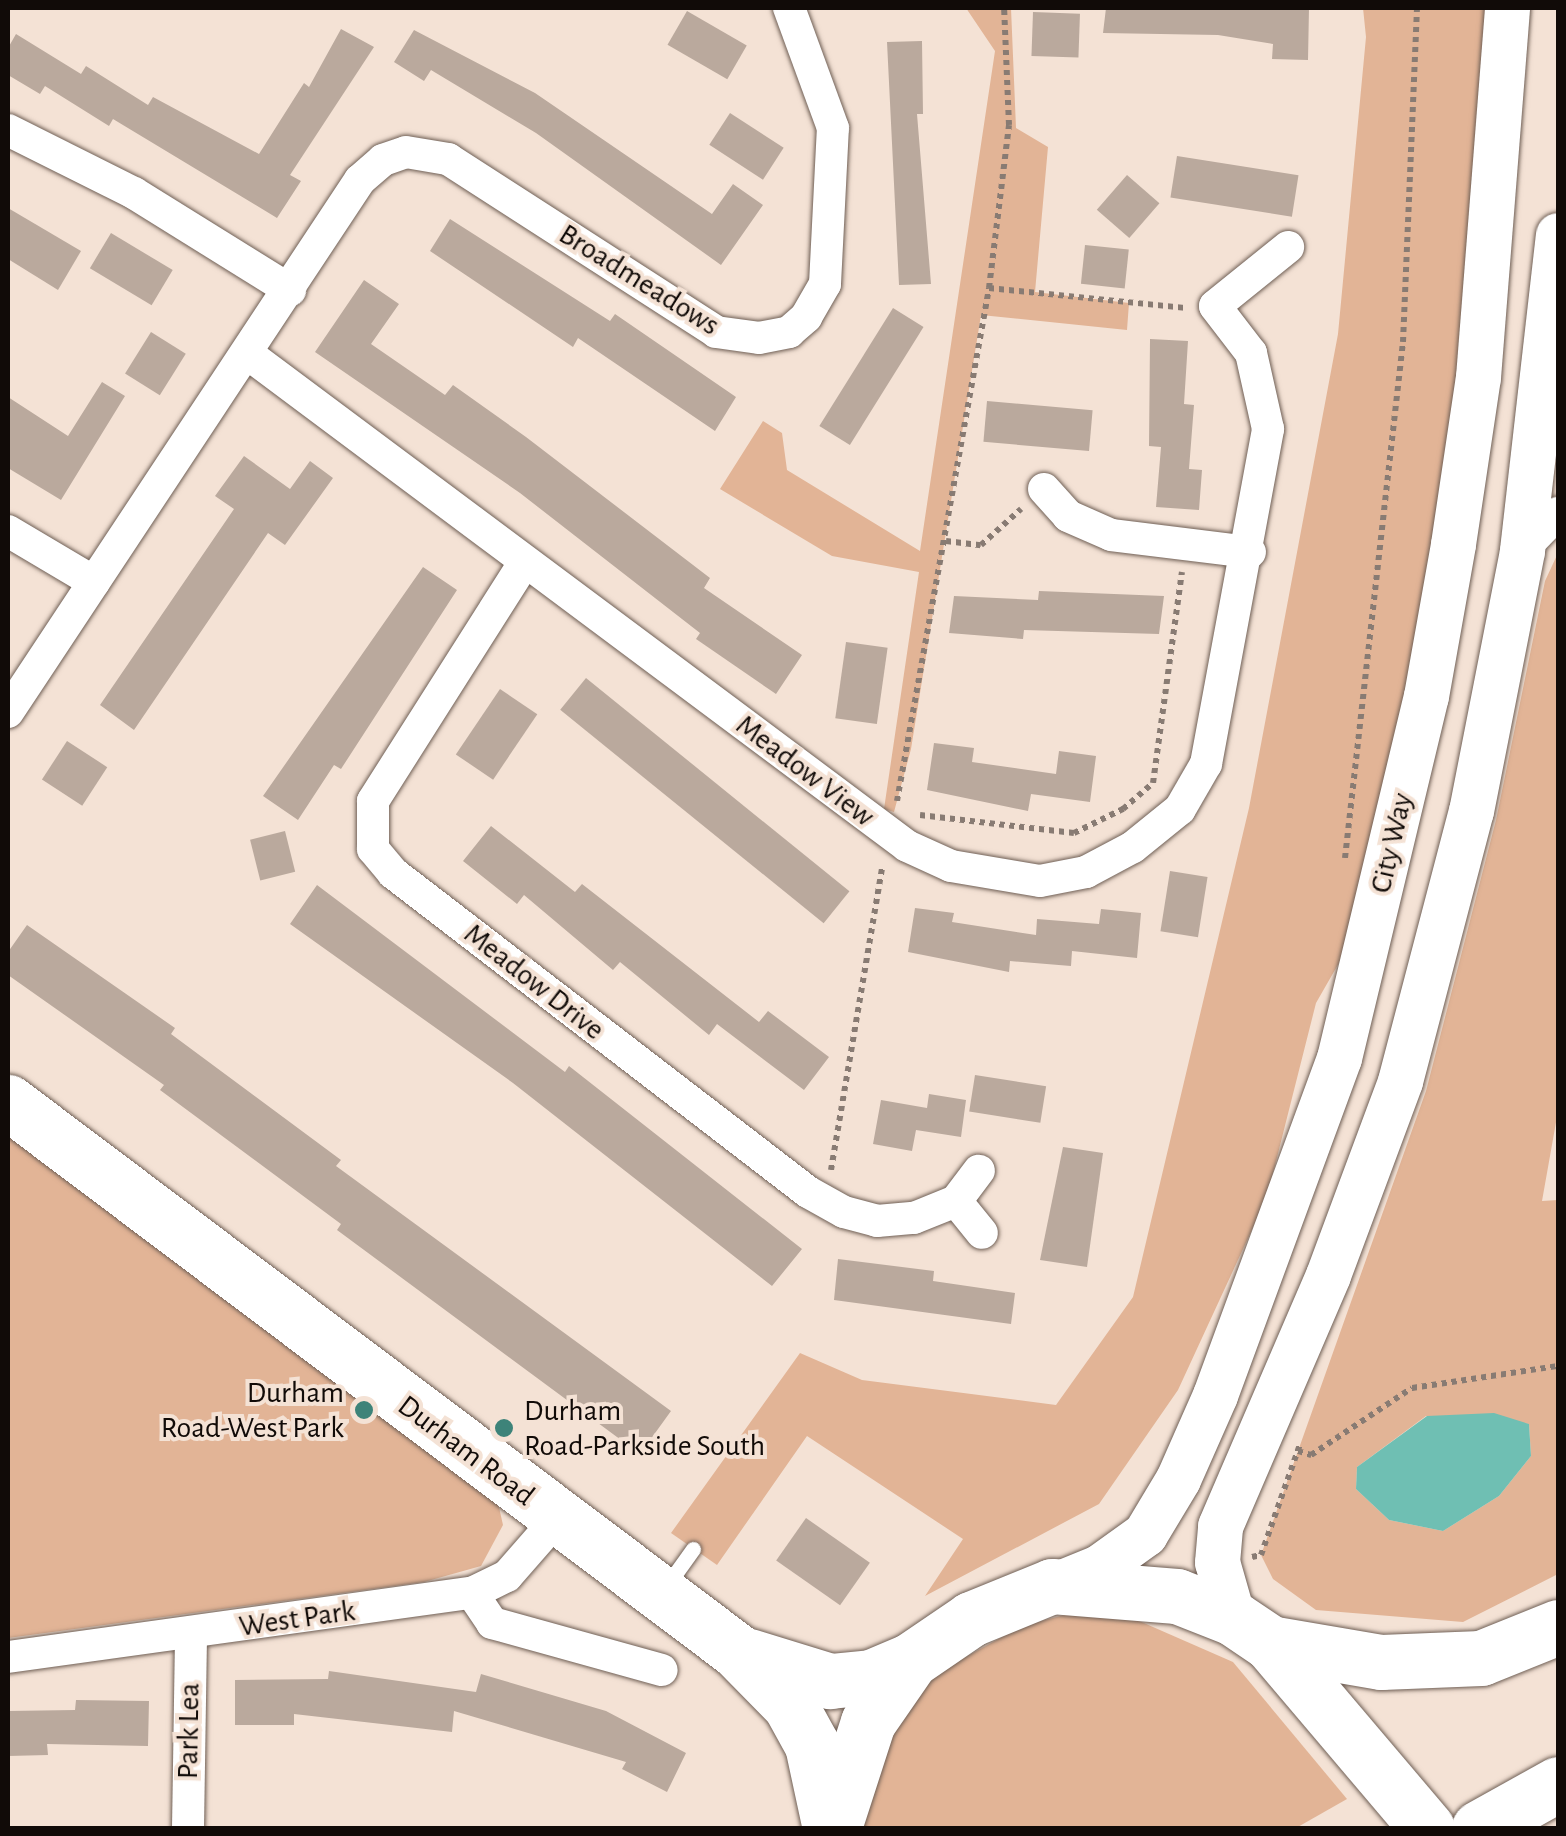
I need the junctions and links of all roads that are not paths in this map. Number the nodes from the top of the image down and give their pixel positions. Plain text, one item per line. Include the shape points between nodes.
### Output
1 (789, 8) edge
2 (1507, 8) edge
3 (8, 130) edge
4 (1558, 235) edge
5 (1288, 247) dead end
6 (290, 290) junction
7 (248, 354) junction
8 (1552, 397) edge
9 (1044, 489) road end
10 (1558, 513) edge
11 (8, 532) edge
12 (1522, 550) junction
13 (1250, 552) junction
14 (524, 564) junction
15 (94, 582) junction
16 (8, 712) edge
17 (8, 1102) edge
18 (979, 1171) dead end
19 (956, 1201) junction
20 (982, 1233) dead end
21 (556, 1520) junction
22 (693, 1549) dead end
23 (1052, 1586) junction
24 (472, 1592) junction
25 (660, 1595) junction
26 (1558, 1628) edge
27 (1252, 1630) junction
28 (191, 1633) junction
29 (737, 1652) junction
30 (8, 1657) edge
31 (911, 1660) junction
32 (662, 1670) dead end
33 (1558, 1784) edge
34 (188, 1828) edge
35 (832, 1828) edge
36 (1427, 1828) edge
37 (1479, 1828) edge

1 - 6 street, Broadmeadows via 825,92 834,166 824,284 818,301 789,332 739,338 716,332 431,152 383,160 360,180
2 - 23 main road, City Way via 1480,358 1454,544 1426,696 1339,1058 1216,1395 1178,1479 1145,1534 1099,1567
3 - 6 street via 134,194
4 - 8 main road
5 - 13 street, Meadow View via 1214,306 1250,353 1268,429
6 - 7 street, Broadmeadows
7 - 14 street, Meadow View
7 - 15 street, Broadmeadows
8 - 12 main road
9 - 13 street via 1068,516 1111,535
10 - 12 street
11 - 15 street
12 - 27 main road via 1472,811 1400,1081 1328,1274 1220,1526 1217,1562
13 - 14 street, Meadow View via 1206,764 1180,809 1133,847 1086,872 1040,881 951,866
14 - 19 street, Meadow Drive via 374,801 372,849 393,874 826,1202 877,1221 914,1218
15 - 16 street, Broadmeadows
17 - 21 highway, Durham Road
18 - 19 street
19 - 20 street
21 - 24 street, West Park via 507,1576
21 - 25 highway, Durham Road
22 - 25 lane
23 - 27 highway via 1178,1596
23 - 31 highway via 971,1620
24 - 28 street, West Park
24 - 32 street via 492,1623
25 - 29 highway, Durham Road
26 - 27 highway via 1480,1658 1381,1662
27 - 36 highway
28 - 30 street, West Park
28 - 34 street, Park Lea
29 - 31 highway via 830,1681 871,1677
29 - 35 highway via 790,1705 812,1746
31 - 35 highway via 854,1752
33 - 37 highway

